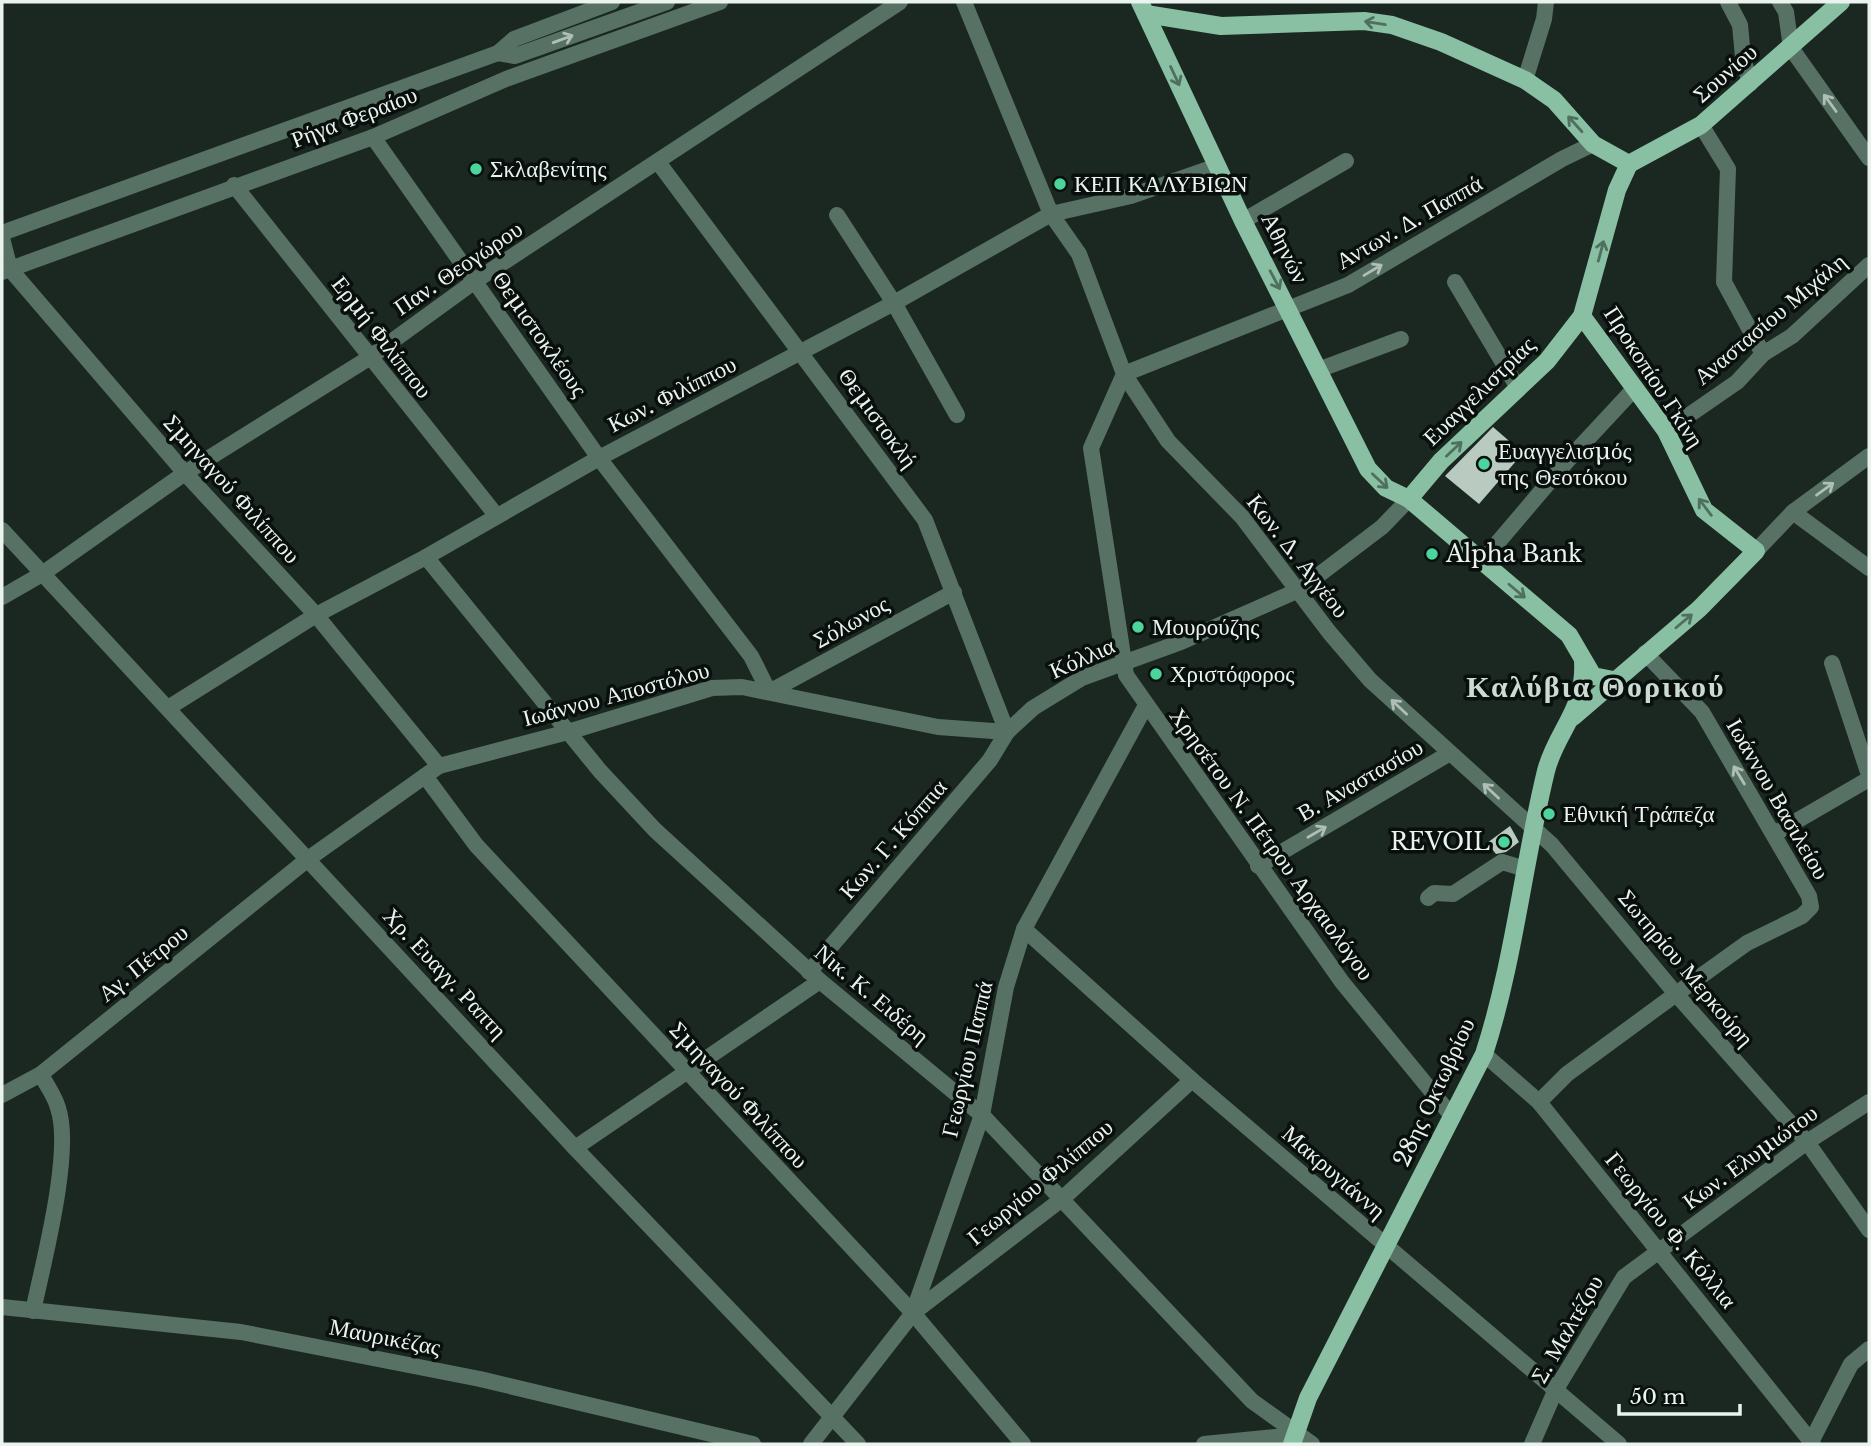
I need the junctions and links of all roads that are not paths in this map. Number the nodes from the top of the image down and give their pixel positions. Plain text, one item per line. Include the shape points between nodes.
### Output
1 (612, 2) edge
2 (667, 2) edge
3 (720, 2) edge
4 (900, 2) edge
5 (964, 2) edge
6 (1546, 2) edge
7 (1728, 2) edge
8 (1780, 2) edge
9 (1841, 2) edge
10 (1143, 8) edge
11 (1791, 48) junction
12 (498, 53) junction
13 (506, 79) junction
14 (1525, 80) junction
15 (1750, 84) junction
16 (1701, 125) junction
17 (373, 137) junction
18 (1593, 144) junction
19 (1869, 158) edge
20 (1346, 161) dead end
21 (658, 162) junction
22 (1629, 164) junction
23 (1217, 166) junction
24 (234, 185) junction
25 (1051, 214) junction
26 (837, 215) dead end
27 (1243, 221) junction
28 (2, 233) edge
29 (2, 238) edge
30 (1869, 265) edge
31 (6, 270) edge
32 (475, 281) junction
33 (1455, 282) dead end
34 (894, 303) junction
35 (1289, 309) junction
36 (1582, 316) junction
37 (1401, 340) dead end
38 (802, 353) junction
39 (1763, 354) junction
40 (369, 358) junction
41 (1318, 370) junction
42 (1124, 374) junction
43 (1518, 388) junction
44 (1634, 388) junction
45 (957, 415) dead end
46 (1665, 431) junction
47 (1869, 456) edge
48 (599, 458) junction
49 (185, 472) junction
50 (1409, 499) junction
51 (1793, 512) junction
52 (496, 515) junction
53 (2, 530) edge
54 (1756, 551) junction
55 (426, 557) junction
56 (1482, 561) junction
57 (1869, 568) edge
58 (43, 574) junction
59 (1299, 590) junction
60 (954, 592) junction
61 (2, 597) edge
62 (316, 615) junction
63 (1645, 653) junction
64 (1583, 661) junction
65 (1832, 663) dead end
66 (1124, 664) junction
67 (1613, 680) junction
68 (769, 692) junction
69 (1145, 707) junction
70 (168, 708) junction
71 (1573, 717) junction
72 (568, 732) junction
73 (1007, 732) junction
74 (1450, 753) junction
75 (439, 766) junction
76 (425, 776) junction
77 (1869, 777) edge
78 (1533, 830) junction
79 (1774, 834) junction
80 (308, 859) junction
81 (1258, 866) junction
82 (1527, 869) junction
83 (1427, 898) dead end
84 (1024, 929) junction
85 (814, 977) junction
86 (1676, 994) junction
87 (1484, 1054) junction
88 (686, 1072) junction
89 (41, 1074) junction
90 (1192, 1080) junction
91 (2, 1095) edge
92 (1869, 1101) edge
93 (1539, 1102) junction
94 (982, 1115) junction
95 (1451, 1115) junction
96 (1807, 1142) junction
97 (575, 1148) junction
98 (1062, 1199) junction
99 (1869, 1230) edge
100 (1386, 1246) junction
101 (1659, 1252) junction
102 (2, 1307) edge
103 (33, 1311) junction
104 (913, 1314) junction
105 (1869, 1349) edge
106 (1556, 1389) junction
107 (831, 1416) junction
108 (1294, 1439) edge
109 (1811, 1443) edge
110 (753, 1444) edge
111 (811, 1444) edge
112 (858, 1444) edge
113 (1023, 1444) edge
114 (1204, 1444) edge
115 (1312, 1444) edge
116 (1532, 1444) edge
117 (1619, 1444) edge

1 - 12 street, Ρήγα Φεραίου via 514,39
12 -> 2 street, Ρήγα Φεραίου via 516,56
3 - 13 street, Ρήγα Φεραίου
4 - 21 street, Παν. Θεογώρου
5 - 25 street, Κων. Δ. Αγγέου
6 - 14 street
7 - 15 street via 1740,25
8 - 11 street via 1786,12
9 - 11 main road, Σουνίου
14 -> 10 main road via 1441,42 1392,26 1364,21 1221,26
10 -> 23 main road, Αθηνών
11 - 15 main road, Σουνίου
19 -> 11 street
12 - 13 street
12 - 28 street, Ρήγα Φεραίου
13 - 17 street, Ρήγα Φεραίου
18 -> 14 main road via 1554,100
15 - 16 main road, Σουνίου
16 - 22 main road, Σουνίου
16 - 39 street via 1728,169 1724,282
17 - 24 street, Ρήγα Φεραίου
17 - 32 street, Θεμιστοκλέους
18 - 22 main road
35 -> 18 street, Αντων. Δ. Παππά via 1348,285
20 - 27 street
21 - 32 street, Παν. Θεογώρου
21 - 38 street, Θεμιστοκλή
36 -> 22 main road, Προκοπίου Γκίνη via 1617,190
23 - 25 street, Κων. Φιλίππου via 1132,196
23 - 27 main road, Αθηνών
24 - 31 street, Ρήγα Φεραίου
24 - 40 street, Ερμή Φιλίππου
25 - 34 street, Κων. Φιλίππου
25 - 42 street, Κων. Δ. Αγγέου via 1079,254
26 - 34 street
27 -> 35 main road, Αθηνών
29 - 31 street, Σμηναγού Φιλίππου
30 - 39 street, Αναστασίου Μιχάλη via 1792,336
31 - 49 street, Σμηναγού Φιλίππου
32 - 40 street, Παν. Θεογώρου
32 - 48 street, Θεμιστοκλέους
33 - 43 street
34 - 38 street, Κων. Φιλίππου
34 - 45 street
35 - 41 main road, Αθηνών
35 - 42 street, Αντων. Δ. Παππά
36 - 43 main road, Ευαγγελιστρίας via 1547,361
36 - 44 main road, Προκοπίου Γκίνη
37 - 41 street
38 - 48 street, Κων. Φιλίππου
38 - 60 street, Θεμιστοκλή via 925,520
39 - 46 street, Αναστασίου Μιχάλη via 1737,382
40 - 49 street, Παν. Θεογώρου
40 - 52 street, Ερμή Φιλίππου
41 -> 50 main road, Αθηνών via 1368,469 1386,488
42 - 59 street, Κων. Δ. Αγγέου via 1168,442 1242,517
42 - 66 street, Χρησέτου Ν. Πέτρου Αρχαιολόγου via 1091,448
50 -> 43 main road, Ευαγγελιστρίας via 1441,461
44 - 46 main road, Προκοπίου Γκίνη
44 - 56 street
54 -> 46 main road, Προκοπίου Γκίνη via 1704,510
51 -> 47 street
48 - 52 street, Κων. Φιλίππου
48 - 68 street, Θεμιστοκλέους via 751,656
49 - 58 street, Παν. Θεογώρου
49 - 62 street, Σμηναγού Φιλίππου
50 - 56 main road, Αθηνών
50 - 59 street, Κόλλια via 1382,527
51 - 54 street
51 - 57 street
52 - 55 street, Κων. Φιλίππου
53 - 58 street, Χρ. Ευαγγ. Ραπτη
63 -> 54 main road via 1699,609
55 - 62 street, Κων. Φιλίππου
55 - 72 street, Νικ. Κ. Ειδέρη
56 -> 64 main road, Αθηνών via 1569,635
58 - 61 street, Παν. Θεογώρου
58 - 70 street, Χρ. Ευαγγ. Ραπτη
59 - 66 street, Κόλλια
74 -> 59 street, Κων. Δ. Αγγέου via 1370,680
60 - 68 street, Σόλωνος
60 - 73 street, Θεμιστοκλή
62 - 70 street, Κων. Φιλίππου
62 - 75 street, Σμηναγού Φιλίππου
63 - 67 main road
79 -> 63 street, Ιωάννου Βασιλείου via 1702,712
64 - 67 main road via 1593,676
64 - 71 main road, 28ης Οκτωβρίου via 1583,686
65 - 77 street
66 - 69 street, Χρησέτου Ν. Πέτρου Αρχαιολόγου
66 - 73 street, Κόλλια via 1082,678 1033,708
67 - 71 main road
68 - 72 street, Ιωάννου Αποστόλου via 712,688
68 - 73 street, Ιωάννου Αποστόλου via 938,727
69 - 81 street, Χρησέτου Ν. Πέτρου Αρχαιολόγου
69 - 84 street, Γεωργίου Παππά
70 - 80 street, Χρ. Ευαγγ. Ραπτη
71 - 78 main road, 28ης Οκτωβρίου via 1547,767
72 - 75 street, Ιωάννου Αποστόλου
72 - 85 street, Νικ. Κ. Ειδέρη via 655,830
73 - 85 street, Κων. Γ. Κόππια via 990,760
78 -> 74 street, Σωτηρίου Μερκούρη
81 -> 74 street, Β. Αναστασίου
75 - 76 street, Ιωάννου Αποστόλου
76 - 80 street, Ιωάννου Αποστόλου
76 - 88 street, Σμηναγού Φιλίππου via 476,845
77 - 79 street
78 - 82 main road, 28ης Οκτωβρίου
78 - 86 street, Σωτηρίου Μερκούρη via 1552,845
79 - 86 street, Ιωάννου Βασιλείου via 1811,906 1802,916 1747,943
80 - 89 street, Αγ. Πέτρου
80 - 97 street, Χρ. Ευαγγ. Ραπτη
81 - 95 street, Χρησέτου Ν. Πέτρου Αρχαιολόγου via 1342,982
82 - 83 street via 1502,862 1453,894 1434,893
82 - 87 main road, 28ης Οκτωβρίου via 1502,1000
84 - 90 street, Μακρυγιάννη
84 - 94 street, Γεωργίου Παππά via 1006,987
85 - 88 street, Κων. Γ. Κόππια
85 - 94 street, Νικ. Κ. Ειδέρη
86 - 93 street via 1567,1074
86 - 96 street, Σωτηρίου Μερκούρη
87 - 93 street, Γεωργίου Φ. Κόλλια
87 - 95 main road, 28ης Οκτωβρίου
88 - 97 street, Κων. Γ. Κόππια
88 - 104 street, Σμηναγού Φιλίππου
89 - 91 street, Αγ. Πέτρου
89 - 103 street via 62,1123 57,1198
90 - 98 street, Γεωργίου Φιλίππου
90 - 100 street, Μακρυγιάννη
92 - 96 street, Κων. Ελυμιώτου
93 - 101 street, Γεωργίου Φ. Κόλλια
94 - 98 street, Νικ. Κ. Ειδέρη
94 - 104 street, Γεωργίου Παππά
95 - 100 main road, 28ης Οκτωβρίου
96 - 99 street, Σωτηρίου Μερκούρη
96 - 101 street, Κων. Ελυμιώτου
97 - 107 street, Χρ. Ευαγγ. Ραπτη
98 - 104 street, Γεωργίου Φιλίππου
98 - 108 street, Νικ. Κ. Ειδέρη via 1252,1401
100 - 106 street, Μακρυγιάννη
100 - 108 main road, 28ης Οκτωβρίου via 1308,1398
101 - 106 street, Σ. Μαλτέζου via 1624,1277
101 - 109 street, Γεωργίου Φ. Κόλλια
102 - 103 street, Μαυρικέζας
103 - 110 street, Μαυρικέζας via 241,1332 480,1379
104 - 107 street, Γεωργίου Παππά
104 - 113 street, Σμηναγού Φιλίππου
105 - 109 street via 1851,1364
106 - 116 street, Σ. Μαλτέζου
106 - 117 street, Μακρυγιάννη
107 - 111 street, Γεωργίου Παππά
107 - 112 street, Χρ. Ευαγγ. Ραπτη
108 - 114 street
108 - 115 street, Νικ. Κ. Ειδέρη

